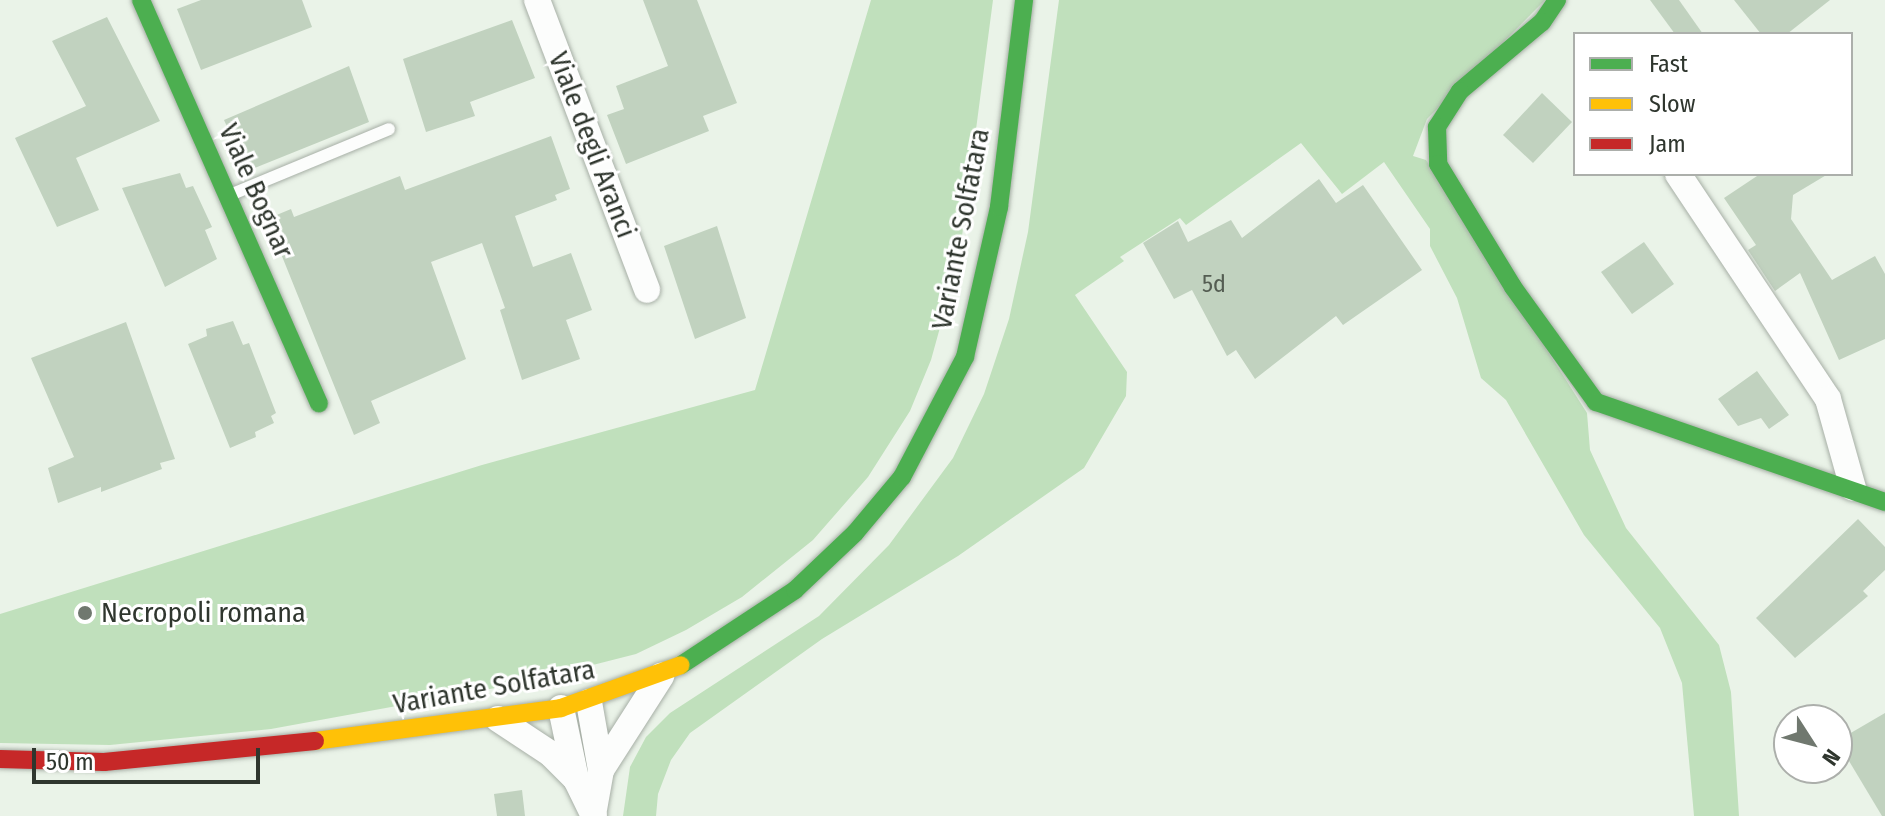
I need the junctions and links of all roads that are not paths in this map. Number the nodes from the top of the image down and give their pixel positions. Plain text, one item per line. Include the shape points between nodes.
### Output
1 (141, 0) edge
2 (537, 0) edge
3 (1024, 0) edge
4 (1557, 0) edge
5 (389, 129) dead end
6 (1679, 176) edge
7 (227, 196) junction
8 (647, 290) dead end
9 (319, 404) dead end
10 (1853, 488) junction
11 (1885, 502) edge
12 (661, 676) junction
13 (589, 702) junction
14 (561, 708) junction
15 (498, 719) junction
16 (0, 759) edge
17 (601, 770) junction
18 (576, 779) junction
19 (594, 816) edge

1 - 7 main road, Viale Bognar
2 - 8 street, Viale degli Aranci
3 - 12 main road, Variante Solfatara via 999,207 982,292 965,357 934,422 902,477 855,533 795,590 718,645
4 - 10 main road via 1542,22 1460,91 1437,127 1438,164 1513,287 1596,402
5 - 7 lane
6 - 10 street via 1828,399
7 - 9 main road, Viale Bognar
10 - 11 main road
12 - 13 main road, Variante Solfatara
12 - 17 street
13 - 14 main road, Variante Solfatara
13 - 17 street
14 - 15 main road, Variante Solfatara
14 - 18 street
15 - 16 main road, Variante Solfatara via 104,762
15 - 18 street via 551,754
17 - 19 street
18 - 19 street

